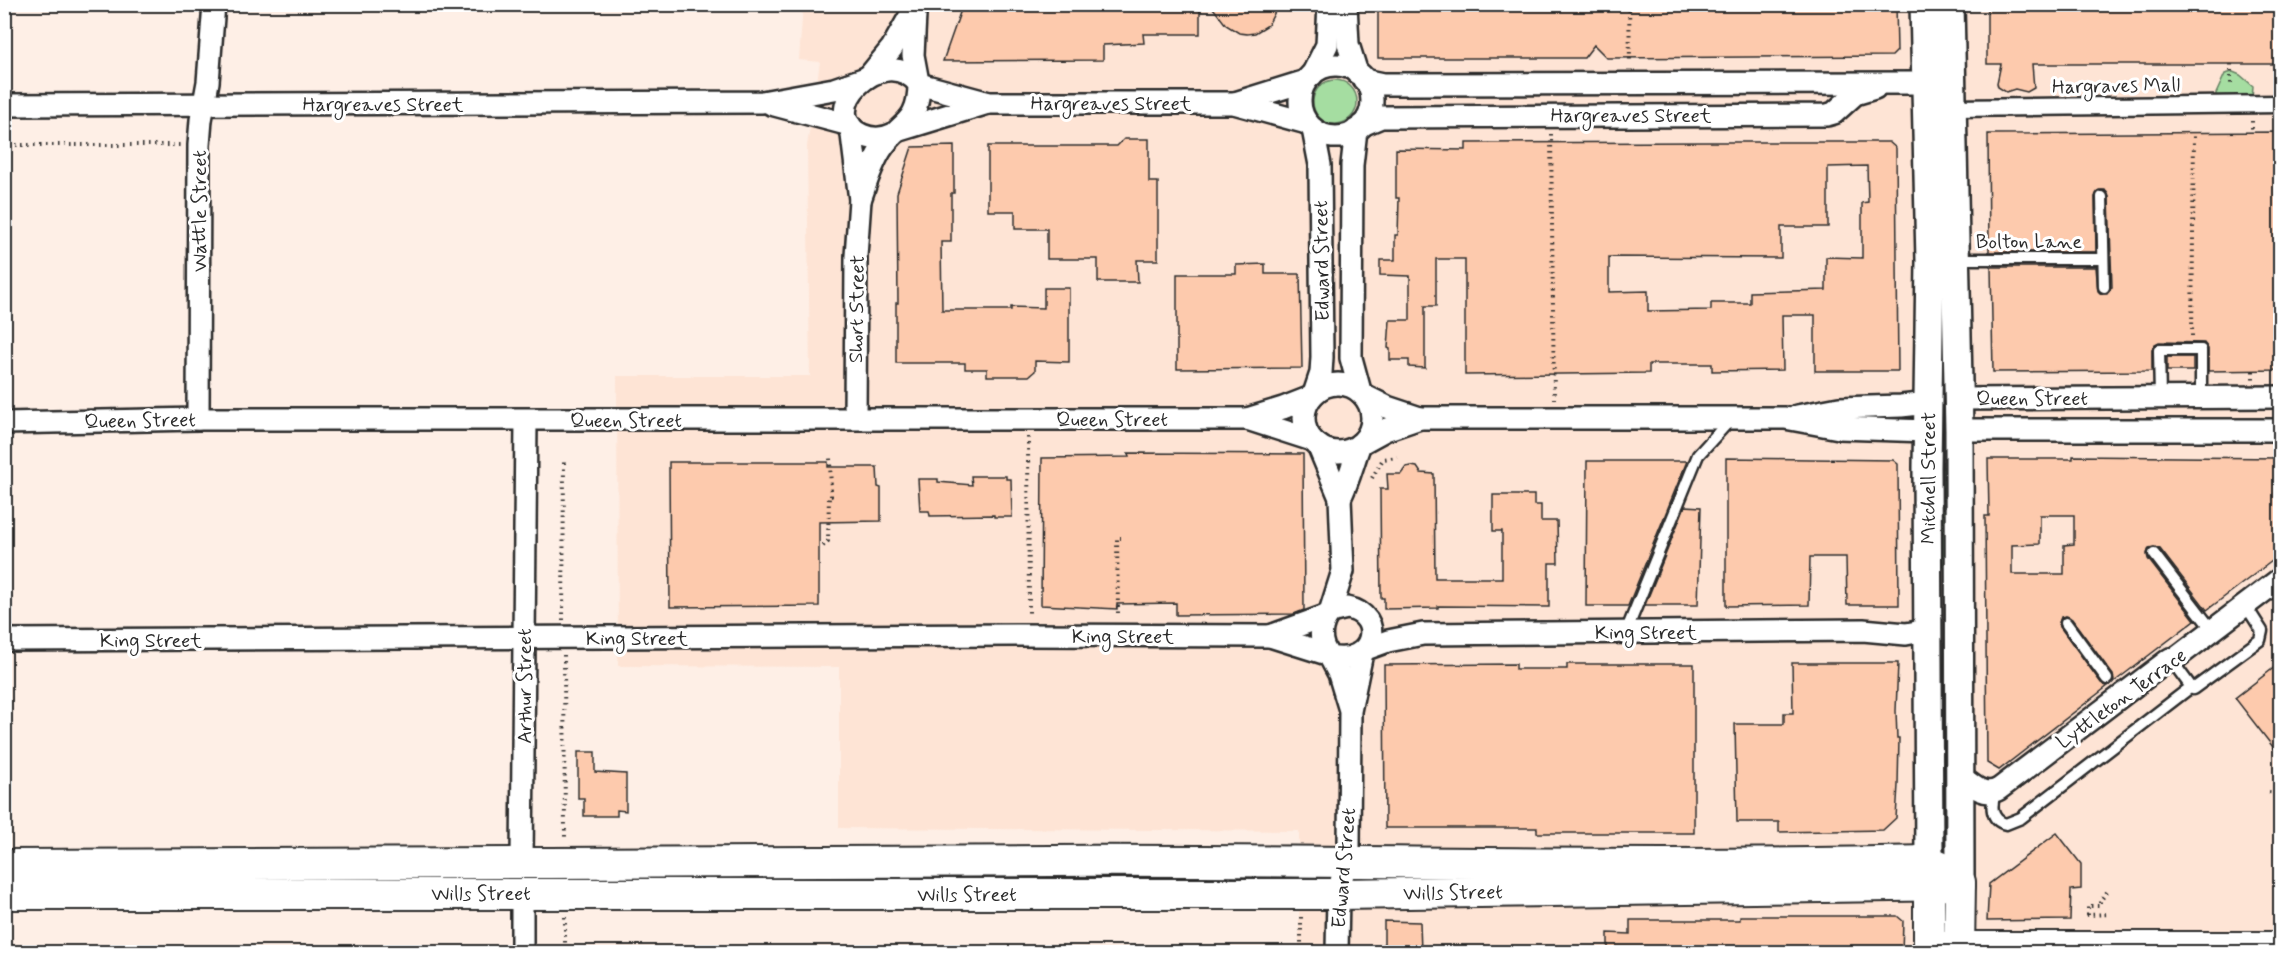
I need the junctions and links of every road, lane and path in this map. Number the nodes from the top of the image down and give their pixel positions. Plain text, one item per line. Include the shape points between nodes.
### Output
1 (214, 4) edge
2 (1329, 4) edge
3 (1346, 4) edge
4 (1629, 4) edge
5 (1924, 4) edge
6 (1950, 4) edge
7 (916, 6) edge
8 (1630, 62) dead end
9 (2231, 64) dead end
10 (868, 76) junction
11 (1361, 76) junction
12 (1309, 78) junction
13 (919, 83) junction
14 (1818, 84) junction
15 (1893, 84) junction
16 (1943, 91) junction
17 (762, 102) junction
18 (988, 103) junction
19 (1234, 103) junction
20 (2280, 104) edge
21 (4, 105) edge
22 (204, 105) junction
23 (2231, 105) junction
24 (1551, 115) junction
25 (1827, 115) junction
26 (850, 126) junction
27 (1310, 126) junction
28 (1359, 128) junction
29 (896, 132) junction
30 (2194, 133) dead end
31 (4, 145) edge
32 (185, 145) dead end
33 (2102, 196) dead end
34 (860, 200) junction
35 (2103, 259) junction
36 (1956, 260) junction
37 (2104, 287) dead end
38 (2192, 350) junction
39 (1362, 393) junction
40 (1312, 395) junction
41 (2280, 397) edge
42 (2160, 398) junction
43 (2201, 398) junction
44 (1958, 399) junction
45 (1929, 403) junction
46 (855, 418) junction
47 (1420, 418) junction
48 (1555, 418) junction
49 (1733, 418) junction
50 (1785, 418) junction
51 (198, 419) junction
52 (1028, 419) junction
53 (1247, 419) junction
54 (526, 420) junction
55 (4, 423) edge
56 (1927, 430) junction
57 (1959, 430) junction
58 (2280, 430) edge
59 (1315, 442) junction
60 (1361, 443) junction
61 (830, 457) dead end
62 (1397, 457) dead end
63 (564, 461) dead end
64 (1372, 478) dead end
65 (1340, 498) junction
66 (1121, 538) dead end
67 (823, 546) dead end
68 (2154, 554) dead end
69 (1343, 571) junction
70 (2280, 579) edge
71 (1958, 604) junction
72 (2279, 604) dead end
73 (2246, 606) junction
74 (1118, 613) dead end
75 (1361, 613) junction
76 (1029, 614) dead end
77 (1329, 614) junction
78 (2066, 623) dead end
79 (563, 629) dead end
80 (1928, 630) junction
81 (2213, 631) junction
82 (1626, 632) junction
83 (1270, 636) junction
84 (524, 639) junction
85 (4, 640) edge
86 (2280, 642) edge
87 (1364, 651) junction
88 (1328, 655) junction
89 (2172, 661) junction
90 (564, 663) dead end
91 (2107, 679) dead end
92 (2191, 687) junction
93 (1350, 711) junction
94 (1959, 775) junction
95 (1995, 792) junction
96 (2268, 792) dead end
97 (2280, 793) edge
98 (564, 845) dead end
99 (522, 862) junction
100 (1347, 862) junction
101 (1429, 863) junction
102 (4, 865) edge
103 (1929, 873) junction
104 (1960, 884) junction
105 (2108, 892) dead end
106 (522, 893) junction
107 (1430, 893) junction
108 (4, 894) edge
109 (1338, 894) junction
110 (565, 908) dead end
111 (1301, 909) dead end
112 (2110, 914) dead end
113 (2280, 947) edge
114 (1959, 950) edge
115 (2212, 950) edge
116 (1929, 951) edge
117 (522, 952) edge
118 (565, 952) edge
119 (1301, 952) edge
120 (1337, 952) edge

1 - 22 street, Wattle Street
2 - 12 street via 1327,45
3 - 11 street via 1348,44
4 - 8 path
5 - 16 street, Mitchell Street
6 - 16 street, Mitchell Street
7 - 10 street via 892,48
7 - 13 street via 912,45
9 - 23 path
10 - 13 street via 896,70
10 - 17 street, Hargreaves Street via 834,89
10 - 26 street via 848,98
11 - 12 street via 1337,65 1323,68
11 - 14 street, Hargreaves Street via 1372,83 1393,84
11 - 28 street via 1369,88 1371,102 1369,114
12 - 19 street, Hargreaves Street
12 - 27 street via 1300,101
13 - 18 street, Hargreaves Street
13 - 29 street via 914,115
14 - 15 street, Hargreaves Street
14 - 25 street via 1832,94
15 - 16 street, Hargreaves Street
15 - 25 street, Hargreaves Street via 1856,94
16 - 23 street, Hargraves Mall
16 - 36 street, Mitchell Street
16 - 45 street, Mitchell Street via 1930,261
17 - 22 street, Hargreaves Street
17 - 26 street, Hargreaves Street
18 - 19 street, Hargreaves Street
18 - 29 street, Hargreaves Street
19 - 27 street, Hargreaves Street
20 - 23 street, Hargraves Mall
21 - 22 street, Hargreaves Street
22 - 51 street, Wattle Street via 199,145
24 - 25 street, Hargreaves Street
24 - 28 street, Hargreaves Street via 1381,117
24 - 48 path
26 - 29 street via 870,137 883,138
26 - 34 street, Short Street
27 - 28 street via 1334,137
27 - 40 street, Edward Street via 1320,165 1322,357 1321,373
28 - 39 street, Edward Street via 1352,165 1351,357
29 - 34 street, Short Street via 876,158
30 - 38 path
31 - 32 path
33 - 35 lane, Bolton Lane
34 - 46 street, Short Street
35 - 36 lane, Bolton Lane
35 - 37 lane, Bolton Lane
36 - 44 street, Mitchell Street
38 - 42 lane via 2159,350
38 - 43 lane via 2201,350
39 - 40 street via 1332,384
39 - 47 street, Queen Street
39 - 60 street via 1372,413 1372,424
40 - 53 street, Queen Street
40 - 59 street via 1304,418 1306,430
41 - 43 street, Queen Street
42 - 43 street, Queen Street
42 - 44 street, Queen Street
44 - 45 street, Queen Street
44 - 57 street, Mitchell Street
45 - 50 street, Queen Street via 1839,408
45 - 56 street, Mitchell Street
46 - 52 street, Queen Street
46 - 54 street, Queen Street
47 - 48 street, Queen Street
47 - 60 street, Queen Street
48 - 49 street, Queen Street
49 - 50 street, Queen Street
49 - 82 lane via 1698,455
50 - 56 street, Queen Street via 1839,428
51 - 54 street, Queen Street
51 - 55 street, Queen Street
52 - 53 street, Queen Street
52 - 76 path
53 - 59 street, Queen Street
54 - 84 street, Arthur Street
56 - 57 street, Queen Street
56 - 80 street, Mitchell Street
57 - 58 street, Queen Street
57 - 71 street, Mitchell Street
59 - 60 street via 1339,452
59 - 65 street
60 - 65 street
61 - 67 path via 828,541
62 - 64 path via 1383,459
63 - 79 path
65 - 69 street
66 - 74 path via 1117,538
68 - 81 lane
69 - 75 street
69 - 77 street
70 - 73 street, Lyttleton Terrace
71 - 80 street
71 - 94 street, Mitchell Street
72 - 86 path
73 - 81 street, Lyttleton Terrace
73 - 92 lane via 2262,632 2260,640
75 - 77 street via 1347,608
75 - 87 street via 1371,633
77 - 83 street, King Street
77 - 88 street via 1322,629
78 - 91 lane
80 - 82 street, King Street via 1911,634 1863,630
80 - 103 street, Mitchell Street
81 - 89 street, Lyttleton Terrace
82 - 87 street, King Street via 1423,634
83 - 84 street, King Street
83 - 88 street, King Street
84 - 85 street, King Street
84 - 99 street, Arthur Street
87 - 88 street via 1347,658
87 - 93 street, Edward Street
88 - 93 street, Edward Street via 1339,674
89 - 92 lane
89 - 95 street, Lyttleton Terrace via 2117,693
90 - 98 path
92 - 95 lane via 2014,822 2002,824 1994,817
93 - 100 street, Edward Street
94 - 95 street via 1982,791
94 - 104 street, Mitchell Street
96 - 97 path
99 - 100 main road, Wills Street
99 - 102 main road, Wills Street
99 - 106 main road, Arthur Street
100 - 101 main road, Wills Street
100 - 109 street, Edward Street
101 - 103 main road, Wills Street
101 - 107 main road
103 - 104 main road
103 - 107 main road, Wills Street
103 - 116 main road, Mitchell Street
104 - 114 main road, Mitchell Street
105 - 112 path via 2100,906 2088,906 2088,915
106 - 108 main road, Wills Street
106 - 109 main road, Wills Street
106 - 117 street, Arthur Street
107 - 109 main road, Wills Street
109 - 120 street, Edward Street
110 - 118 path
111 - 119 path
113 - 115 main road
114 - 115 main road
114 - 116 main road

